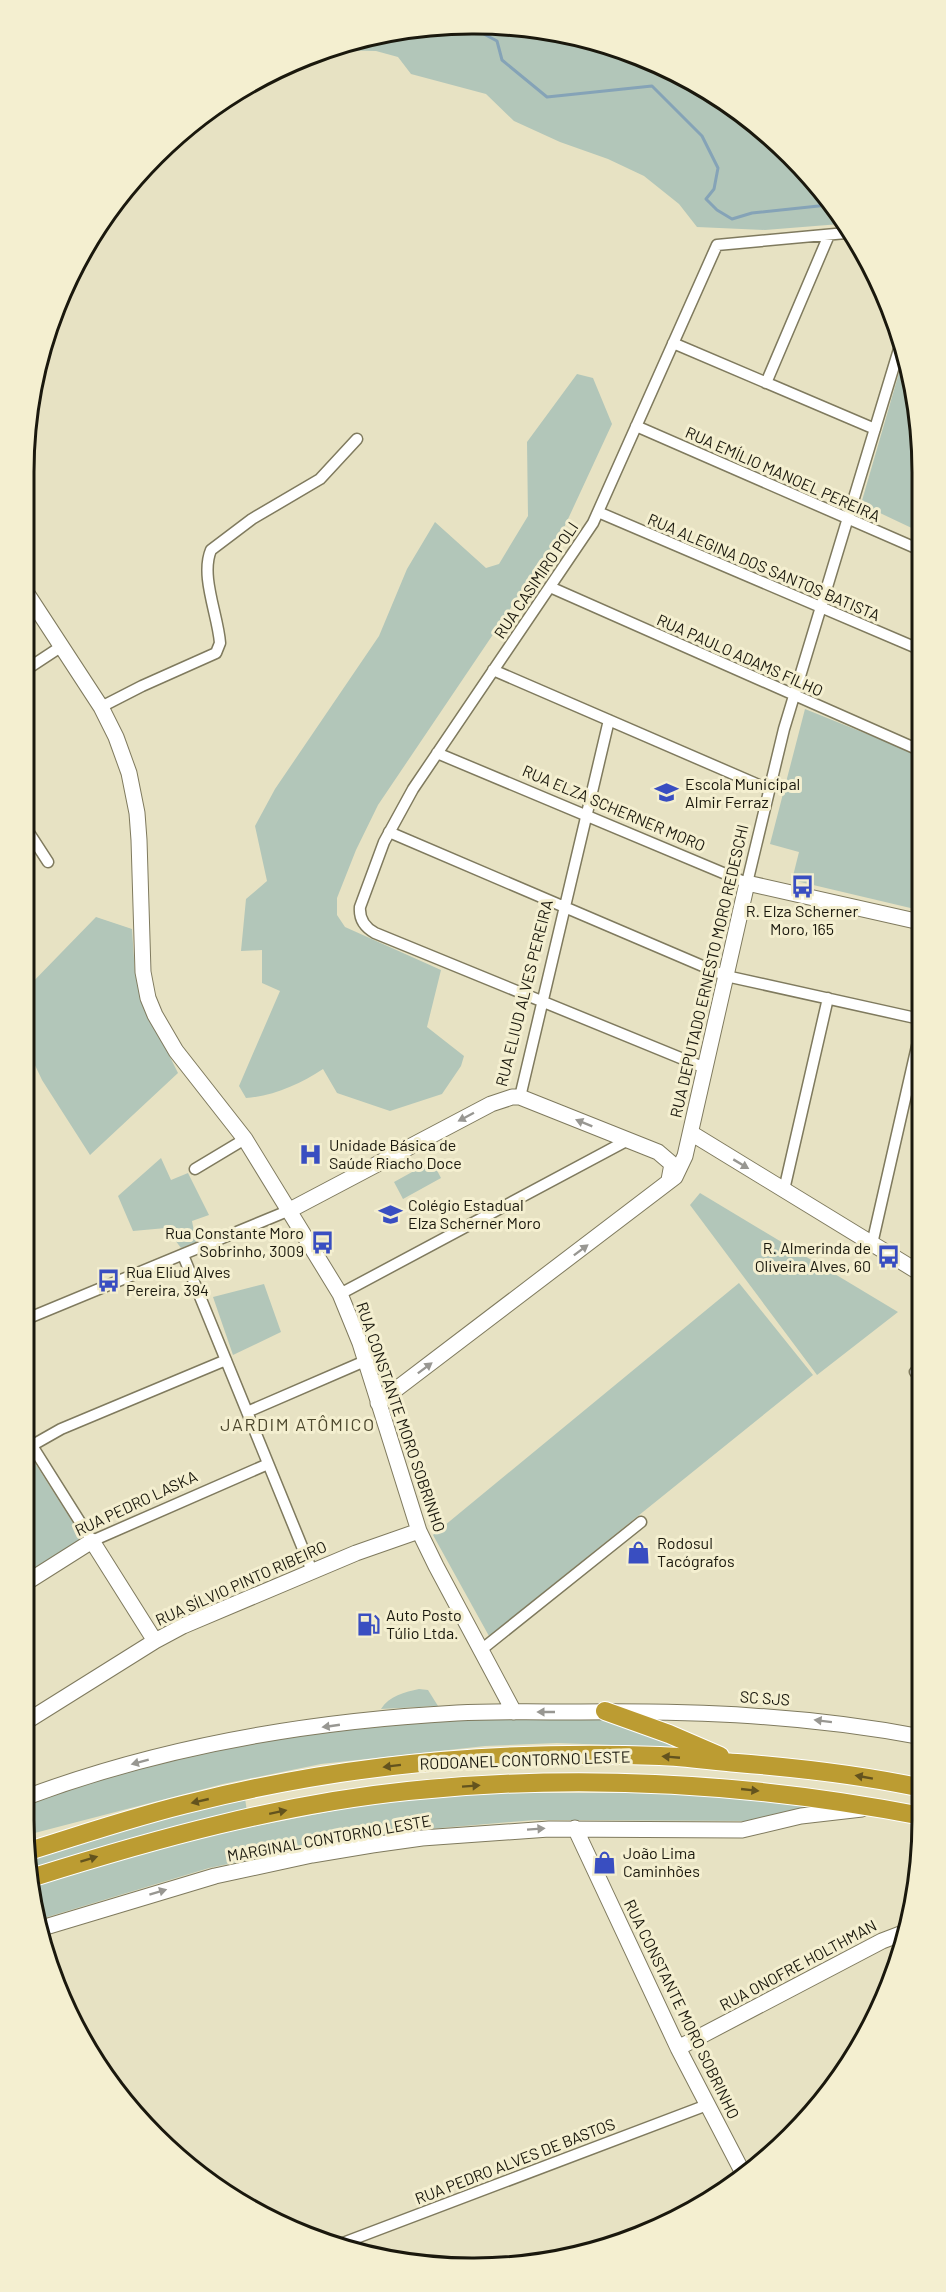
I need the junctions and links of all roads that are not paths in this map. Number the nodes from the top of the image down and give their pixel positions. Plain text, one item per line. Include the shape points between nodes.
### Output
1 (841, 234) edge
2 (829, 235) junction
3 (673, 343) junction
4 (896, 358) edge
5 (766, 382) junction
6 (636, 426) junction
7 (874, 429) junction
8 (357, 439) dead end
9 (598, 512) junction
10 (848, 518) junction
11 (912, 546) edge
12 (550, 587) junction
13 (34, 604) edge
14 (821, 607) junction
15 (62, 646) junction
16 (912, 646) edge
17 (34, 664) edge
18 (493, 670) junction
19 (794, 695) junction
20 (101, 707) junction
21 (609, 720) junction
22 (912, 747) edge
23 (437, 753) junction
24 (768, 789) junction
25 (586, 816) junction
26 (390, 832) junction
27 (34, 840) edge
28 (48, 862) dead end
29 (747, 883) junction
30 (565, 907) junction
31 (912, 920) edge
32 (726, 976) junction
33 (828, 998) junction
34 (542, 1002) junction
35 (912, 1017) edge
36 (705, 1068) junction
37 (912, 1068) edge
38 (520, 1097) junction
39 (691, 1133) junction
40 (245, 1139) junction
41 (628, 1140) junction
42 (658, 1152) junction
43 (195, 1169) dead end
44 (666, 1186) junction
45 (784, 1190) junction
46 (290, 1210) junction
47 (872, 1244) junction
48 (183, 1255) junction
49 (912, 1268) edge
50 (340, 1294) junction
51 (34, 1316) edge
52 (226, 1360) junction
53 (365, 1361) junction
54 (378, 1403) junction
55 (248, 1412) junction
56 (34, 1444) edge
57 (34, 1456) edge
58 (268, 1464) junction
59 (641, 1522) dead end
60 (419, 1531) junction
61 (92, 1541) junction
62 (312, 1571) junction
63 (34, 1578) edge
64 (155, 1641) junction
65 (481, 1650) junction
66 (514, 1712) junction
67 (605, 1712) junction
68 (34, 1717) edge
69 (912, 1735) edge
70 (735, 1763) junction
71 (912, 1786) edge
72 (34, 1794) edge
73 (879, 1808) junction
74 (912, 1814) edge
75 (575, 1828) junction
76 (35, 1849) edge
77 (38, 1876) edge
78 (48, 1926) edge
79 (895, 1939) edge
80 (678, 2048) junction
81 (707, 2105) junction
82 (740, 2167) edge
83 (351, 2240) edge

1 - 2 street
2 - 3 street, RUA CASIMIRO POLI via 717,245
2 - 5 street
3 - 5 street
3 - 6 street, RUA CASIMIRO POLI
4 - 7 street, RUA DEPUTADO ERNESTO MORO REDESCHI
5 - 7 street
6 - 9 street, RUA CASIMIRO POLI
6 - 10 street, RUA EMÍLIO MANOEL PEREIRA
7 - 10 street, RUA DEPUTADO ERNESTO MORO REDESCHI
8 - 20 street via 320,479 252,519 211,550 208,576 220,643 216,653
9 - 12 street, RUA CASIMIRO POLI
9 - 14 street, RUA ALEGINA DOS SANTOS BATISTA
10 - 11 street, RUA EMÍLIO MANOEL PEREIRA
10 - 14 street, RUA DEPUTADO ERNESTO MORO REDESCHI
12 - 18 street, RUA CASIMIRO POLI
12 - 19 street, RUA PAULO ADAMS FILHO
13 - 15 street, RUA CONSTANTE MORO SOBRINHO
14 - 16 street, RUA ALEGINA DOS SANTOS BATISTA
14 - 19 street, RUA DEPUTADO ERNESTO MORO REDESCHI
15 - 17 street
15 - 20 street, RUA CONSTANTE MORO SOBRINHO
18 - 21 street
18 - 23 street, RUA CASIMIRO POLI
19 - 22 street, RUA PAULO ADAMS FILHO
19 - 24 street, RUA DEPUTADO ERNESTO MORO REDESCHI
20 - 40 street, RUA CONSTANTE MORO SOBRINHO via 122,753 133,791 139,840 143,972 148,998 168,1041
21 - 24 street
21 - 25 street, RUA ELIUD ALVES PEREIRA
23 - 25 street, RUA ELZA SCHERNER MORO
23 - 26 street, RUA CASIMIRO POLI
24 - 29 street, RUA DEPUTADO ERNESTO MORO REDESCHI
25 - 29 street, RUA ELZA SCHERNER MORO
25 - 30 street, RUA ELIUD ALVES PEREIRA
26 - 30 street
26 - 34 street, RUA CASIMIRO POLI via 360,907 364,925
27 - 28 street
29 - 31 street, RUA ELZA SCHERNER MORO
29 - 32 street, RUA DEPUTADO ERNESTO MORO REDESCHI
30 - 32 street
30 - 34 street, RUA ELIUD ALVES PEREIRA
32 - 33 street
32 - 36 street, RUA DEPUTADO ERNESTO MORO REDESCHI
33 - 35 street
33 - 45 street
34 - 36 street
34 - 38 street, RUA ELIUD ALVES PEREIRA
36 - 39 street, RUA DEPUTADO ERNESTO MORO REDESCHI
37 - 47 street
41 -> 38 street
38 -> 46 street, RUA ELIUD ALVES PEREIRA via 491,1104
39 - 42 street via 681,1149
39 - 44 street, RUA DEPUTADO ERNESTO MORO REDESCHI via 682,1166
39 -> 45 street
40 - 43 street
40 - 46 street, RUA CONSTANTE MORO SOBRINHO
41 - 42 street
41 - 50 street
42 - 44 street via 672,1164
54 -> 44 street, RUA DEPUTADO ERNESTO MORO REDESCHI
45 - 47 street
46 - 48 street, RUA ELIUD ALVES PEREIRA
46 - 50 street, RUA CONSTANTE MORO SOBRINHO
47 - 49 street
48 - 51 street, RUA ELIUD ALVES PEREIRA
48 - 52 street
50 - 53 street, RUA CONSTANTE MORO SOBRINHO
52 - 55 street
52 - 56 street
53 - 54 street, RUA CONSTANTE MORO SOBRINHO
53 - 55 street
54 - 60 street, RUA CONSTANTE MORO SOBRINHO
55 - 58 street
57 - 61 street
58 - 61 street, RUA PEDRO LASKA
58 - 62 street
59 - 65 street
60 - 62 street, RUA SÍLVIO PINTO RIBEIRO
60 - 65 street, RUA CONSTANTE MORO SOBRINHO
61 - 63 street, RUA PEDRO LASKA
61 - 64 street
62 - 64 street, RUA SÍLVIO PINTO RIBEIRO
64 - 68 street, RUA SÍLVIO PINTO RIBEIRO
65 - 66 street, RUA CONSTANTE MORO SOBRINHO
67 -> 66 street
66 -> 72 street via 379,1719 225,1740
69 -> 67 street, SC SJS via 779,1716
67 - 70 highway
71 -> 70 highway, RODOANEL CONTORNO LESTE via 801,1767
70 -> 76 highway, RODOANEL CONTORNO LESTE via 662,1756 575,1755 388,1767 298,1780 195,1802
73 - 74 highway, RODOANEL CONTORNO LESTE
73 - 75 street, MARGINAL CONTORNO LESTE via 801,1816 730,1831
77 -> 73 highway, RODOANEL CONTORNO LESTE via 229,1822 357,1798 441,1788 551,1782 670,1783 751,1789
78 -> 75 street, MARGINAL CONTORNO LESTE via 205,1879 312,1856 422,1838
75 - 80 street, RUA CONSTANTE MORO SOBRINHO
79 - 80 street, RUA ONOFRE HOLTHMAN
80 - 81 street, RUA CONSTANTE MORO SOBRINHO
81 - 82 street, RUA CONSTANTE MORO SOBRINHO
81 - 83 street, RUA PEDRO ALVES DE BASTOS

